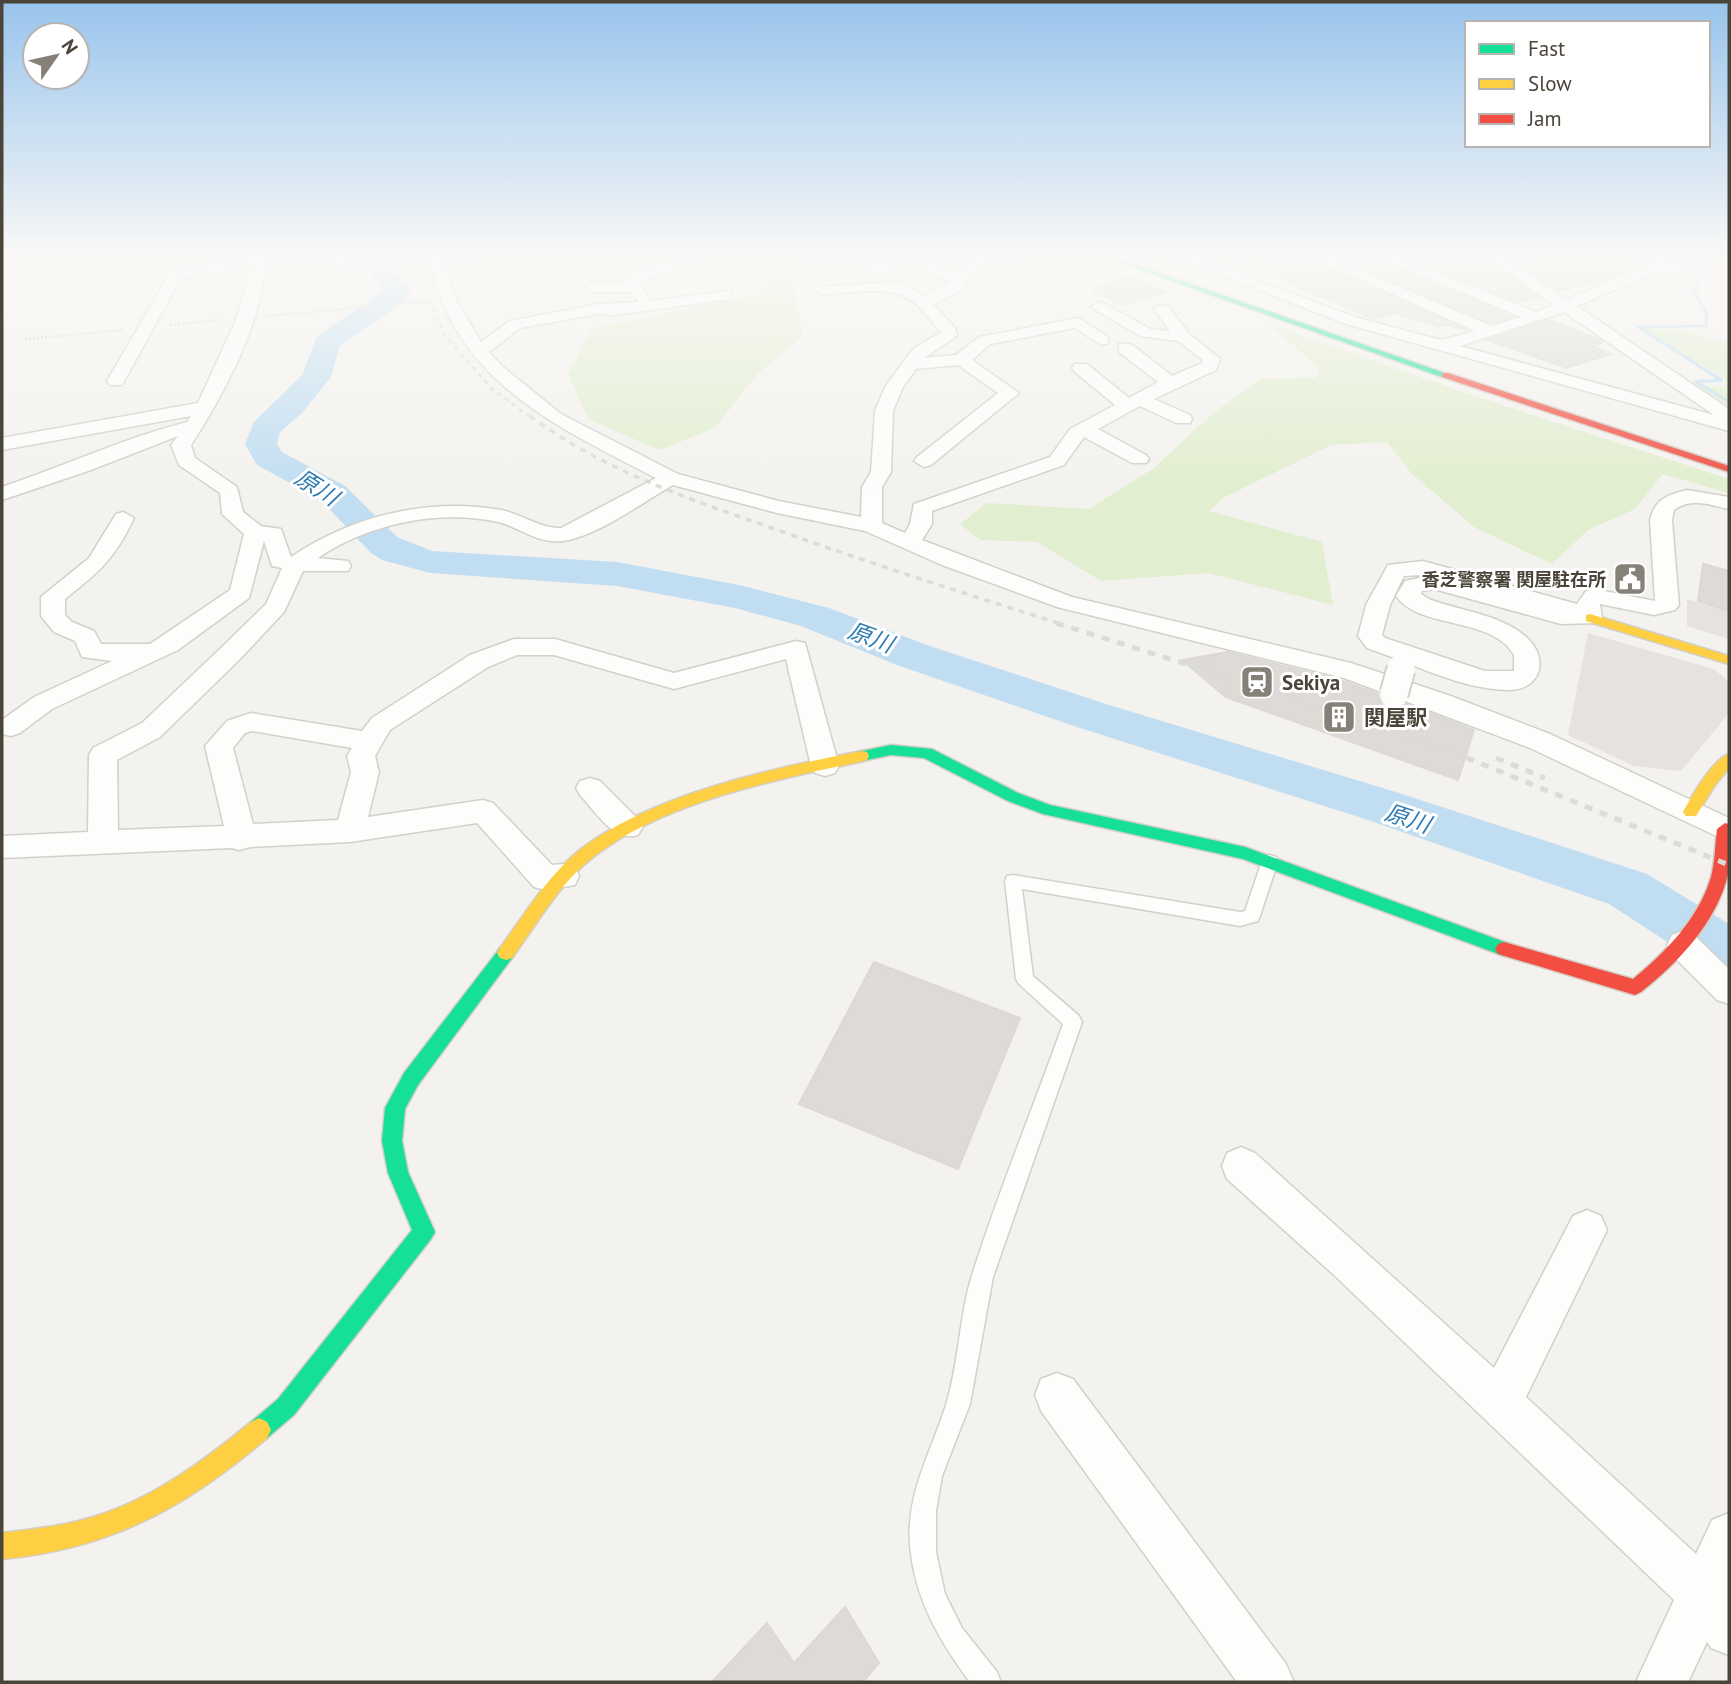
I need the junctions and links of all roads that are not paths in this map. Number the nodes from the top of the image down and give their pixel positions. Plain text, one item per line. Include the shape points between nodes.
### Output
1 (141, 337) edge
2 (240, 337) edge
3 (471, 337) edge
4 (500, 337) edge
5 (948, 337) edge
6 (1004, 337) edge
7 (1029, 337) edge
8 (1097, 337) edge
9 (1179, 337) edge
10 (1183, 337) joint
11 (1329, 337) edge
12 (1365, 337) edge
13 (1407, 337) edge
14 (1471, 337) edge
15 (1612, 337) edge
16 (1102, 340) dead end
17 (1039, 344) dead end
18 (1440, 346) junction
19 (1125, 348) dead end
20 (479, 350) junction
21 (961, 360) junction
22 (914, 364) junction
23 (1081, 369) dead end
24 (116, 381) dead end
25 (1170, 383) junction
26 (1133, 402) junction
27 (208, 407) junction
28 (1729, 417) edge
29 (1183, 419) dead end
30 (1729, 425) edge
31 (194, 426) junction
32 (1083, 429) junction
33 (2, 444) edge
34 (1729, 455) edge
35 (1139, 459) dead end
36 (924, 461) dead end
37 (1729, 470) edge
38 (671, 478) junction
39 (2, 494) edge
40 (1729, 503) edge
41 (122, 518) dead end
42 (871, 526) junction
43 (255, 532) junction
44 (910, 542) junction
45 (295, 564) junction
46 (340, 566) dead end
47 (1590, 618) junction
48 (169, 645) junction
49 (1729, 660) edge
50 (11, 727) dead end
51 (369, 742) junction
52 (1729, 759) edge
53 (825, 766) junction
54 (590, 788) dead end
55 (1691, 812) junction
56 (628, 827) junction
57 (1727, 830) edge
58 (350, 831) junction
59 (239, 839) junction
60 (103, 843) junction
61 (2, 848) edge
62 (1270, 861) junction
63 (564, 876) junction
64 (1724, 880) edge
65 (1691, 932) junction
66 (1729, 990) edge
67 (1241, 1166) dead end
68 (1587, 1230) dead end
69 (1057, 1395) dead end
70 (1500, 1403) junction
71 (1729, 1537) edge
72 (2, 1546) edge
73 (1715, 1611) edge
74 (987, 1682) edge
75 (1268, 1682) edge
76 (1662, 1682) edge

1 - 24 street
2 - 27 street
3 - 20 street
4 - 20 street
5 - 22 street via 919,354
6 - 21 street via 985,340
7 - 17 street
8 - 16 street
9 - 10 street
10 - 25 street via 1212,359 1210,366
11 - 37 main road
12 - 34 main road
13 - 18 street
14 - 18 street
15 - 28 street
18 - 30 street
19 - 25 street
20 - 38 street via 554,418
21 - 22 street
21 - 36 street via 1010,393
22 - 42 street via 894,387 884,411 881,472 872,487
23 - 26 street
25 - 26 street
26 - 29 street
26 - 32 street
27 - 31 street
27 - 33 street
31 - 39 street
31 - 43 street via 181,445 186,461 230,491 233,514
32 - 35 street
32 - 44 street via 1057,461 921,508 921,524
38 - 42 street
38 - 45 street via 564,534 543,535 500,516 438,510 332,539
40 - 47 street via 1684,496 1664,507 1667,605 1654,608 1594,596 1587,607
41 - 48 street via 97,563 53,597 54,616 63,627 85,636 90,651 116,654
42 - 44 street
43 - 45 street via 273,534 280,561
43 - 48 street via 241,593
44 - 55 street via 1065,602 1261,647 1439,701 1540,741
45 - 46 street
45 - 60 street via 276,607 231,653 151,730 103,755
47 - 47 street via 1561,617 1435,582 1413,586 1408,596 1421,607 1495,627 1521,643 1527,657 1526,676 1510,682 1483,679 1376,643 1370,636 1378,605 1396,570 1423,568
47 - 49 main road
48 - 50 street via 43,703
51 - 53 street via 381,724 468,668 514,647 555,647 674,681 796,649
51 - 58 street via 361,756 365,772
51 - 59 street via 251,722 236,727 219,746 238,815
52 - 55 main road
53 - 56 main road via 678,807
53 - 62 main road via 910,749 947,758 1013,797 1048,810
54 - 56 street
55 - 57 street
56 - 63 main road via 585,852
57 - 64 main road via 1719,851
58 - 59 street
58 - 63 street via 483,811 545,878
59 - 60 street
60 - 61 street
62 - 65 main road via 1438,925 1635,987 1653,976
62 - 74 lane via 1252,916 1240,919 1013,881 1025,979 1073,1022 982,1278 958,1404 930,1476 923,1511 923,1552 933,1597 953,1637
63 - 72 main road via 411,1079 396,1106 392,1140 397,1174 424,1232 286,1408 156,1503 107,1526
64 - 65 main road
65 - 66 street
67 - 70 street
68 - 70 street
69 - 75 street
70 - 73 street
71 - 73 street
73 - 76 street

